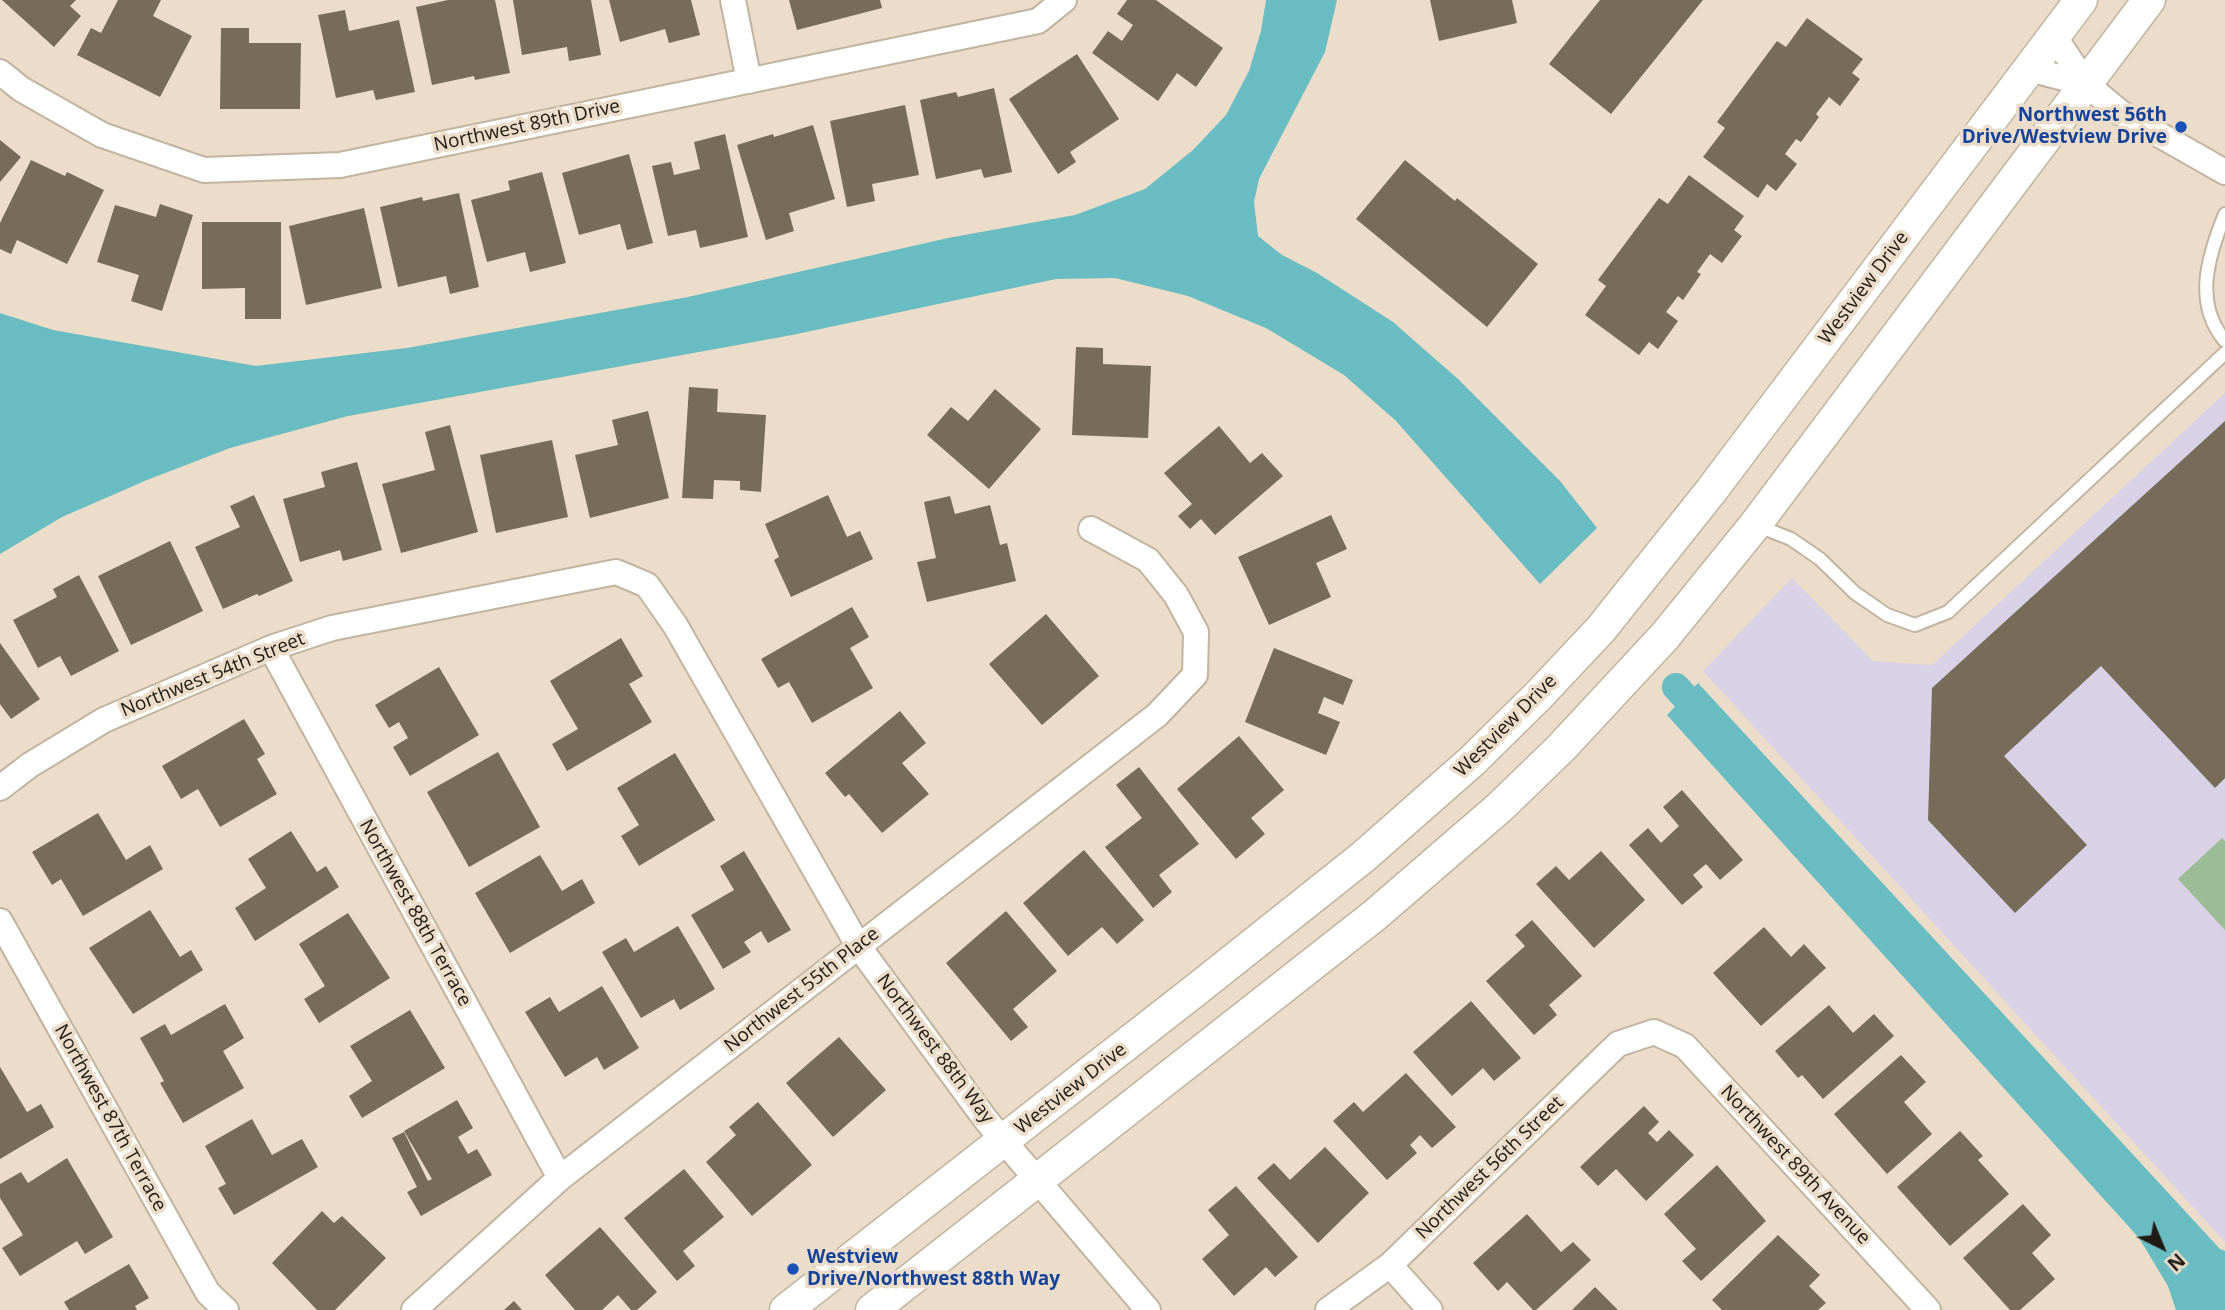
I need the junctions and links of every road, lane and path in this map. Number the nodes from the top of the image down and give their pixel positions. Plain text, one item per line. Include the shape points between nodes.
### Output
1 (733, 0) edge
2 (1064, 0) edge
3 (2081, 0) edge
4 (2149, 0) edge
5 (2054, 36) junction
6 (2029, 69) junction
7 (0, 72) edge
8 (748, 81) junction
9 (2086, 84) junction
10 (2225, 172) edge
11 (2225, 214) edge
12 (2225, 341) edge
13 (2225, 353) edge
14 (1755, 525) junction
15 (1091, 529) dead end
16 (648, 585) joint
17 (271, 648) junction
18 (0, 788) edge
19 (0, 921) edge
20 (859, 947) junction
21 (1654, 1032) joint
22 (1004, 1141) junction
23 (560, 1178) junction
24 (1039, 1180) junction
25 (1390, 1265) junction
26 (226, 1310) edge
27 (414, 1310) edge
28 (786, 1310) edge
29 (872, 1310) edge
30 (1148, 1310) edge
31 (1328, 1310) edge
32 (1430, 1310) edge
33 (1928, 1310) edge

1 - 8 street
2 - 8 street, Northwest 89th Drive via 1038,21
3 - 5 street, Westview Drive
4 - 9 street
5 - 6 street, Westview Drive
5 - 9 street
6 - 9 street
6 - 22 street, Westview Drive via 1711,491 1601,629 1539,695 1373,849
7 - 8 street, Northwest 89th Drive via 102,135 204,170 340,165
9 - 10 street via 2121,113
9 - 14 street
11 - 12 lane via 2210,258 2205,293 2213,327
13 - 14 lane via 1948,612 1914,625 1887,615 1855,593 1791,539
14 - 24 street via 1665,636 1500,807 1385,906
15 - 20 street, Northwest 55th Place via 1148,560 1176,595 1196,632 1195,675 1157,715
16 - 17 street, Northwest 54th Street via 617,572 332,628
16 - 20 street, Northwest 88th Way
17 - 18 street, Northwest 54th Street via 104,720
17 - 23 street, Northwest 88th Terrace
19 - 26 street, Northwest 87th Terrace via 208,1293
20 - 22 street, Northwest 88th Way
20 - 23 street, Northwest 55th Place
21 - 25 street, Northwest 56th Street via 1618,1044
21 - 33 street, Northwest 89th Avenue via 1685,1046
22 - 24 street, Northwest 88th Way
22 - 28 street, Westview Drive
23 - 27 street, Northwest 55th Place
24 - 29 street
24 - 30 street, Northwest 88th Way
25 - 31 street, Northwest 56th Street
25 - 32 street

